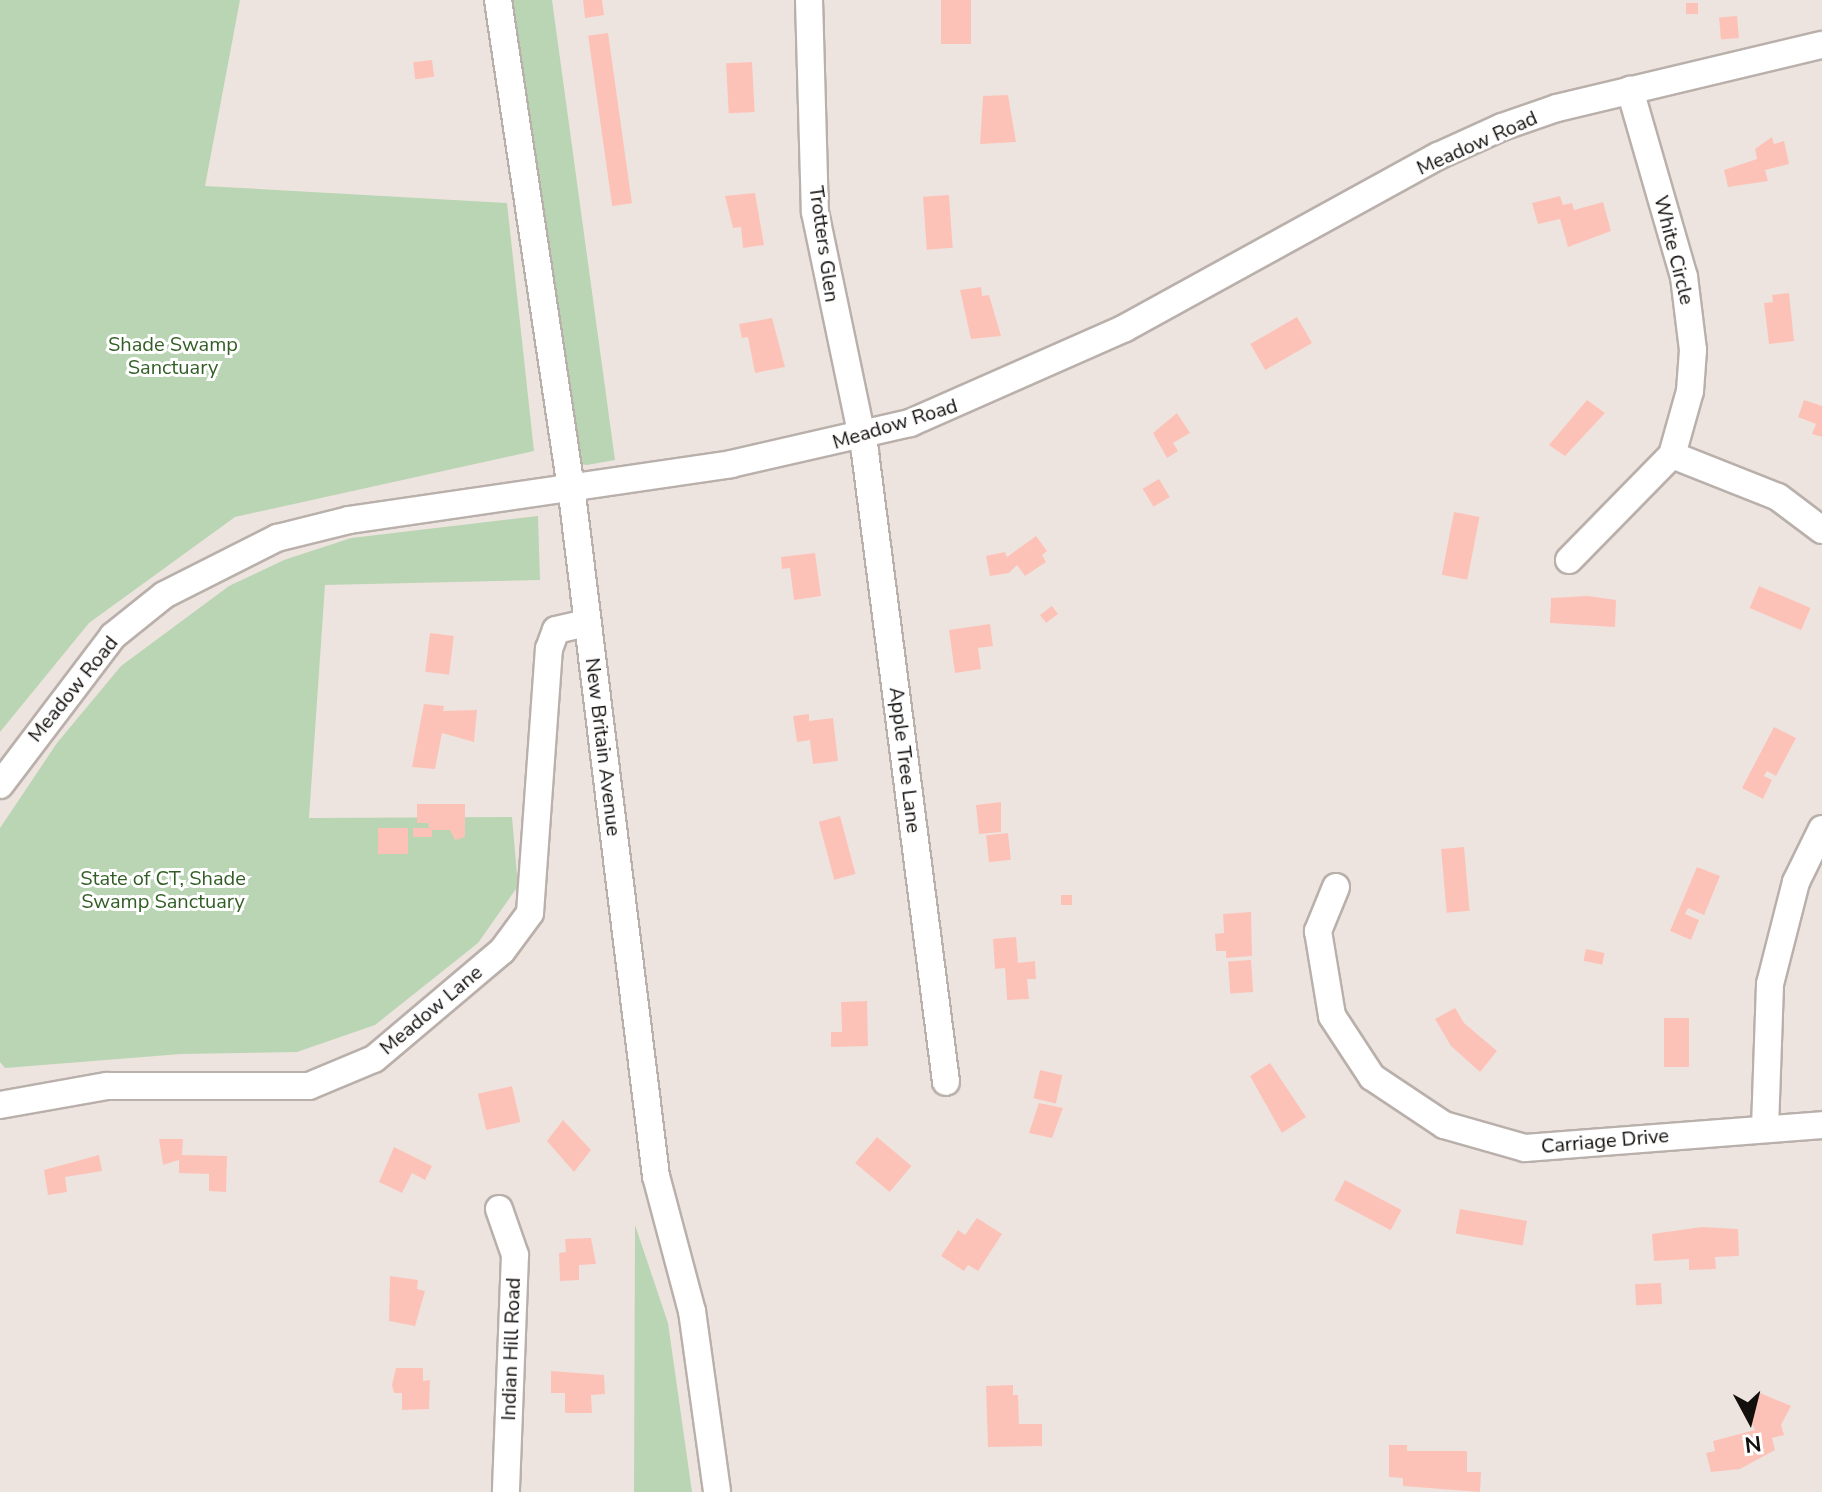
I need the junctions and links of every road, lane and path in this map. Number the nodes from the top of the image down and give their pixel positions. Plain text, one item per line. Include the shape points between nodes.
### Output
1 (498, 0) edge
2 (809, 0) edge
3 (1822, 45) edge
4 (1630, 90) junction
5 (861, 438) junction
6 (1672, 455) junction
7 (571, 486) junction
8 (1822, 530) edge
9 (1569, 560) dead end
10 (587, 623) junction
11 (0, 785) edge
12 (1822, 829) edge
13 (1336, 887) dead end
14 (946, 1082) dead end
15 (0, 1105) edge
16 (1822, 1125) edge
17 (1765, 1128) junction
18 (499, 1209) dead end
19 (506, 1492) edge
20 (717, 1492) edge

1 - 7 street, New Britain Avenue
2 - 5 street, Trotters Glen via 815,212
3 - 4 street, Meadow Road
4 - 5 street, Meadow Road via 1489,133 1125,328 961,405
4 - 6 street, White Circle via 1690,310 1690,391
5 - 7 street, Meadow Road via 731,464
5 - 14 street, Apple Tree Lane
6 - 8 street via 1778,497
6 - 9 street, White Circle
7 - 10 street, New Britain Avenue
7 - 11 street, Meadow Road via 349,520 277,538 228,559 164,595 113,636
10 - 15 street, Meadow Lane via 556,630 549,649 530,913 502,951 374,1059 309,1086 107,1086
10 - 20 street, New Britain Avenue via 656,1176 692,1311
12 - 17 street via 1796,882 1770,984
13 - 17 street, Carriage Drive via 1318,931 1332,1016 1372,1077 1444,1125 1525,1148
16 - 17 street, Carriage Drive
18 - 19 street, Indian Hill Road via 515,1255

